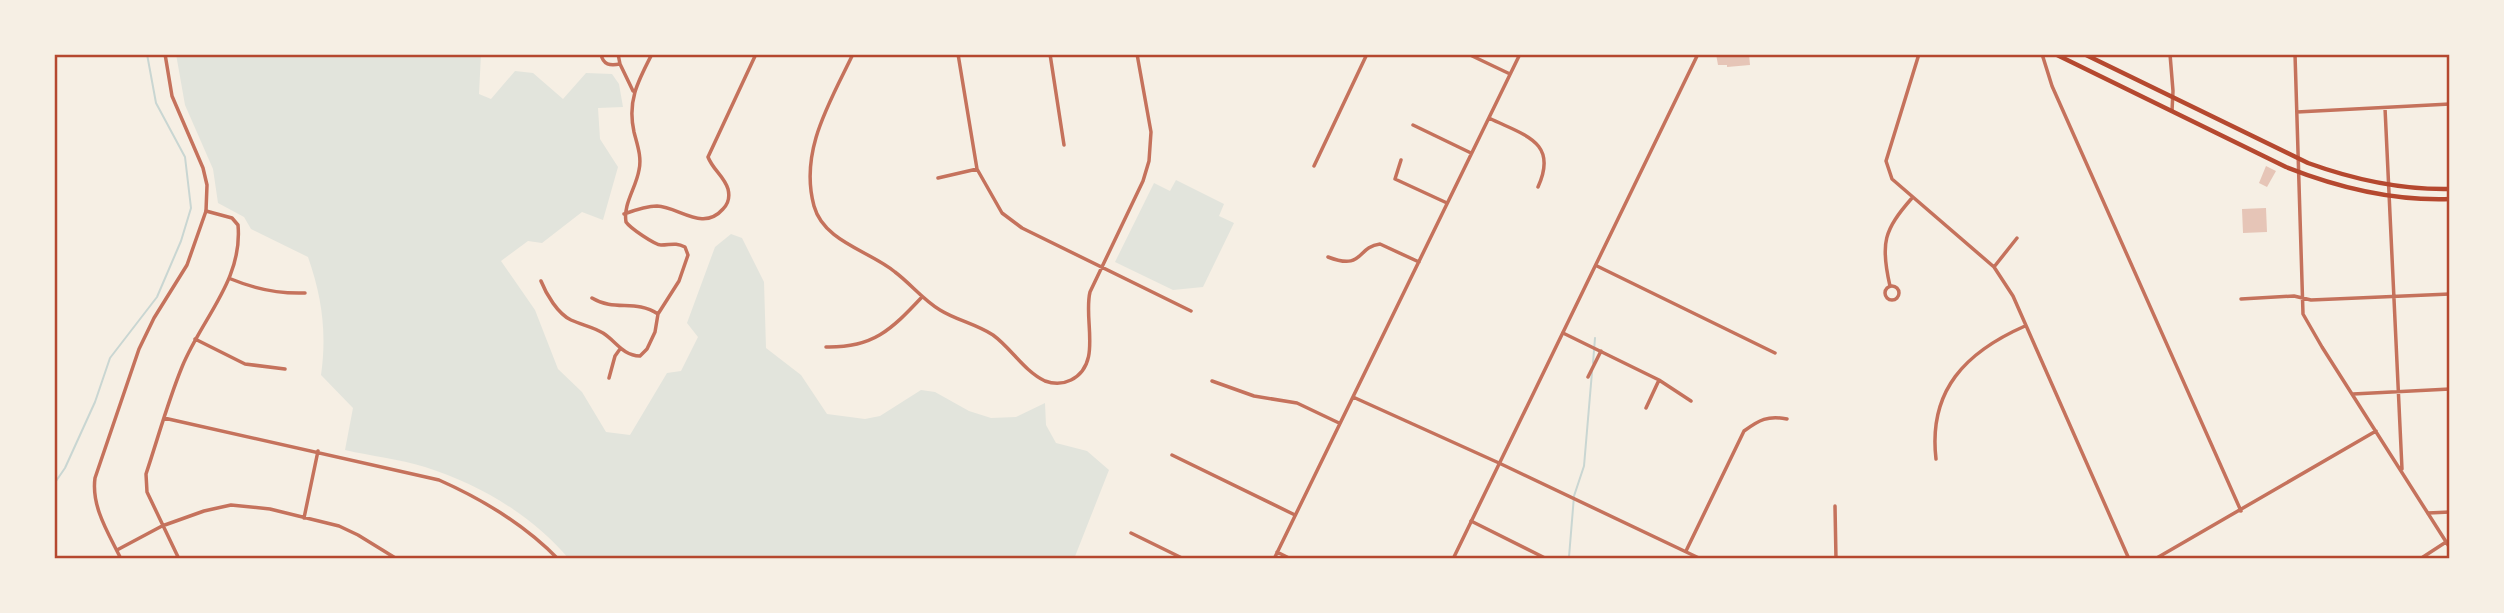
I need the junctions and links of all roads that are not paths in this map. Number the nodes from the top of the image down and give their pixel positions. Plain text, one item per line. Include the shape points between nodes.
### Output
1 (165, 54) edge
2 (601, 54) edge
3 (618, 54) edge
4 (652, 54) edge
5 (756, 54) edge
6 (853, 54) edge
7 (958, 54) edge
8 (1050, 54) edge
9 (1137, 54) edge
10 (1367, 54) edge
11 (1468, 54) edge
12 (1520, 54) edge
13 (1698, 54) edge
14 (1919, 54) edge
15 (2042, 54) edge
16 (2055, 54) edge
17 (2084, 54) edge
18 (2170, 54) edge
19 (2295, 54) edge
20 (620, 64) junction
21 (1510, 74) junction
22 (633, 91) junction
23 (2173, 98) junction
24 (2450, 104) edge
25 (2385, 108) junction
26 (2172, 111) junction
27 (2297, 112) junction
28 (1489, 118) junction
29 (1413, 125) dead end
30 (1064, 145) dead end
31 (1471, 153) junction
32 (1401, 160) dead end
33 (2300, 160) junction
34 (1314, 166) dead end
35 (977, 169) junction
36 (2299, 172) junction
37 (938, 178) dead end
38 (2387, 186) junction
39 (1538, 187) dead end
40 (2450, 189) edge
41 (2389, 196) junction
42 (1912, 198) junction
43 (2450, 199) edge
44 (1447, 203) junction
45 (206, 211) junction
46 (624, 214) junction
47 (2017, 238) dead end
48 (1328, 257) dead end
49 (1419, 262) junction
50 (1597, 266) junction
51 (1101, 267) junction
52 (1994, 267) junction
53 (231, 279) junction
54 (541, 281) dead end
55 (1890, 286) junction
56 (305, 293) dead end
57 (2450, 294) edge
58 (922, 297) junction
59 (2393, 297) junction
60 (592, 298) dead end
61 (2302, 298) junction
62 (2241, 299) dead end
63 (1191, 311) dead end
64 (658, 314) junction
65 (2025, 326) junction
66 (1563, 333) junction
67 (195, 339) junction
68 (826, 347) dead end
69 (620, 349) junction
70 (1601, 351) junction
71 (1775, 354) dead end
72 (285, 369) dead end
73 (1588, 377) dead end
74 (609, 378) dead end
75 (1659, 380) junction
76 (1212, 381) dead end
77 (2450, 389) edge
78 (2398, 391) junction
79 (2353, 394) junction
80 (1353, 397) junction
81 (1691, 401) dead end
82 (1646, 408) dead end
83 (164, 418) junction
84 (1787, 419) dead end
85 (1340, 423) junction
86 (2376, 431) junction
87 (318, 451) junction
88 (1172, 456) dead end
89 (1937, 459) dead end
90 (1499, 463) junction
91 (2403, 472) junction
92 (1835, 506) dead end
93 (2241, 511) junction
94 (2450, 512) edge
95 (2428, 513) junction
96 (1295, 515) junction
97 (304, 518) junction
98 (1471, 521) junction
99 (162, 526) junction
100 (1131, 533) dead end
101 (2446, 542) junction
102 (2450, 548) edge
103 (117, 550) junction
104 (1686, 551) junction
105 (1277, 552) junction
106 (1690, 556) edge
107 (121, 559) edge
108 (179, 559) edge
109 (397, 559) edge
110 (558, 559) edge
111 (1184, 559) edge
112 (1274, 559) edge
113 (1292, 559) edge
114 (1453, 559) edge
115 (1548, 559) edge
116 (1701, 559) edge
117 (1836, 559) edge
118 (2129, 559) edge
119 (2155, 559) edge
120 (2420, 559) edge

1 - 45 street via 172,96 203,168
2 - 20 street via 608,65
3 - 20 street
4 - 22 street
5 - 46 street via 708,157 724,180 727,205 717,216 705,219 654,206
6 - 58 street via 813,146 814,207 843,241 884,263
7 - 35 street
8 - 30 street
9 - 51 street via 1151,132 1149,162
10 - 34 street
11 - 21 street
12 - 21 street
13 - 50 street
14 - 42 street via 1886,161 1892,179
15 - 93 street via 2052,86
16 - 26 main road
17 - 23 main road
18 - 23 street
19 - 27 street
20 - 22 street
21 - 28 street
22 - 46 street via 631,117 640,164
23 - 26 street
23 - 33 main road
24 - 25 street
25 - 27 street
25 - 38 street
26 - 36 main road
27 - 33 street
28 - 31 street
28 - 39 street via 1539,147 1546,170
29 - 31 street
31 - 44 street
32 - 44 street via 1395,179
33 - 36 street
33 - 38 main road
35 - 37 street
35 - 51 street via 1002,213 1022,228
36 - 41 main road
36 - 61 street
38 - 40 main road
38 - 41 street
41 - 43 main road
41 - 59 street
42 - 52 street
42 - 55 street via 1886,235
44 - 49 street
45 - 53 street via 232,218 238,225 240,238
45 - 103 street via 187,265 139,349 97,471 95,500
46 - 64 street via 634,231 660,245 678,243 688,255
47 - 52 street
48 - 49 street via 1349,262 1380,244
49 - 80 street
50 - 66 street
50 - 71 street
51 - 58 street via 1087,306 1090,356 1073,380 1061,384 1046,381 1027,368 990,333
51 - 63 street
52 - 65 street
53 - 56 street via 251,287
53 - 67 street
54 - 69 street via 546,295 569,319 601,332
55 - 55 street via 1885,294 1894,299 1899,291
57 - 59 street
58 - 68 street via 897,323 873,338 849,347
59 - 61 street
59 - 78 street
60 - 64 street via 604,305 638,305
61 - 62 street
61 - 79 street via 2305,317
64 - 69 street via 655,332 640,356
65 - 89 street via 1989,343 1949,387 1934,424
65 - 118 street
66 - 70 street
66 - 90 street
67 - 72 street via 245,364
67 - 83 street
69 - 74 street
70 - 73 street
70 - 75 street
75 - 81 street
75 - 82 street
76 - 85 street via 1254,396 1297,403
77 - 78 street
78 - 79 street
78 - 91 street
79 - 86 street
80 - 85 street
80 - 90 street
83 - 87 street
83 - 99 street via 146,474 147,492
84 - 104 street via 1772,416 1744,431
85 - 96 street
86 - 91 street
86 - 93 street
87 - 97 street
87 - 110 street via 439,480 467,492 515,521
88 - 96 street
90 - 98 street
90 - 104 street
91 - 95 street
92 - 117 street
93 - 119 street
94 - 95 street
95 - 101 street
96 - 105 street
97 - 99 street via 231,505
97 - 109 street via 339,526
98 - 114 street
98 - 115 street
99 - 103 street
99 - 108 street
100 - 111 street
101 - 102 street
101 - 120 street
103 - 107 street
104 - 106 street
105 - 112 street
105 - 113 street
106 - 116 street

